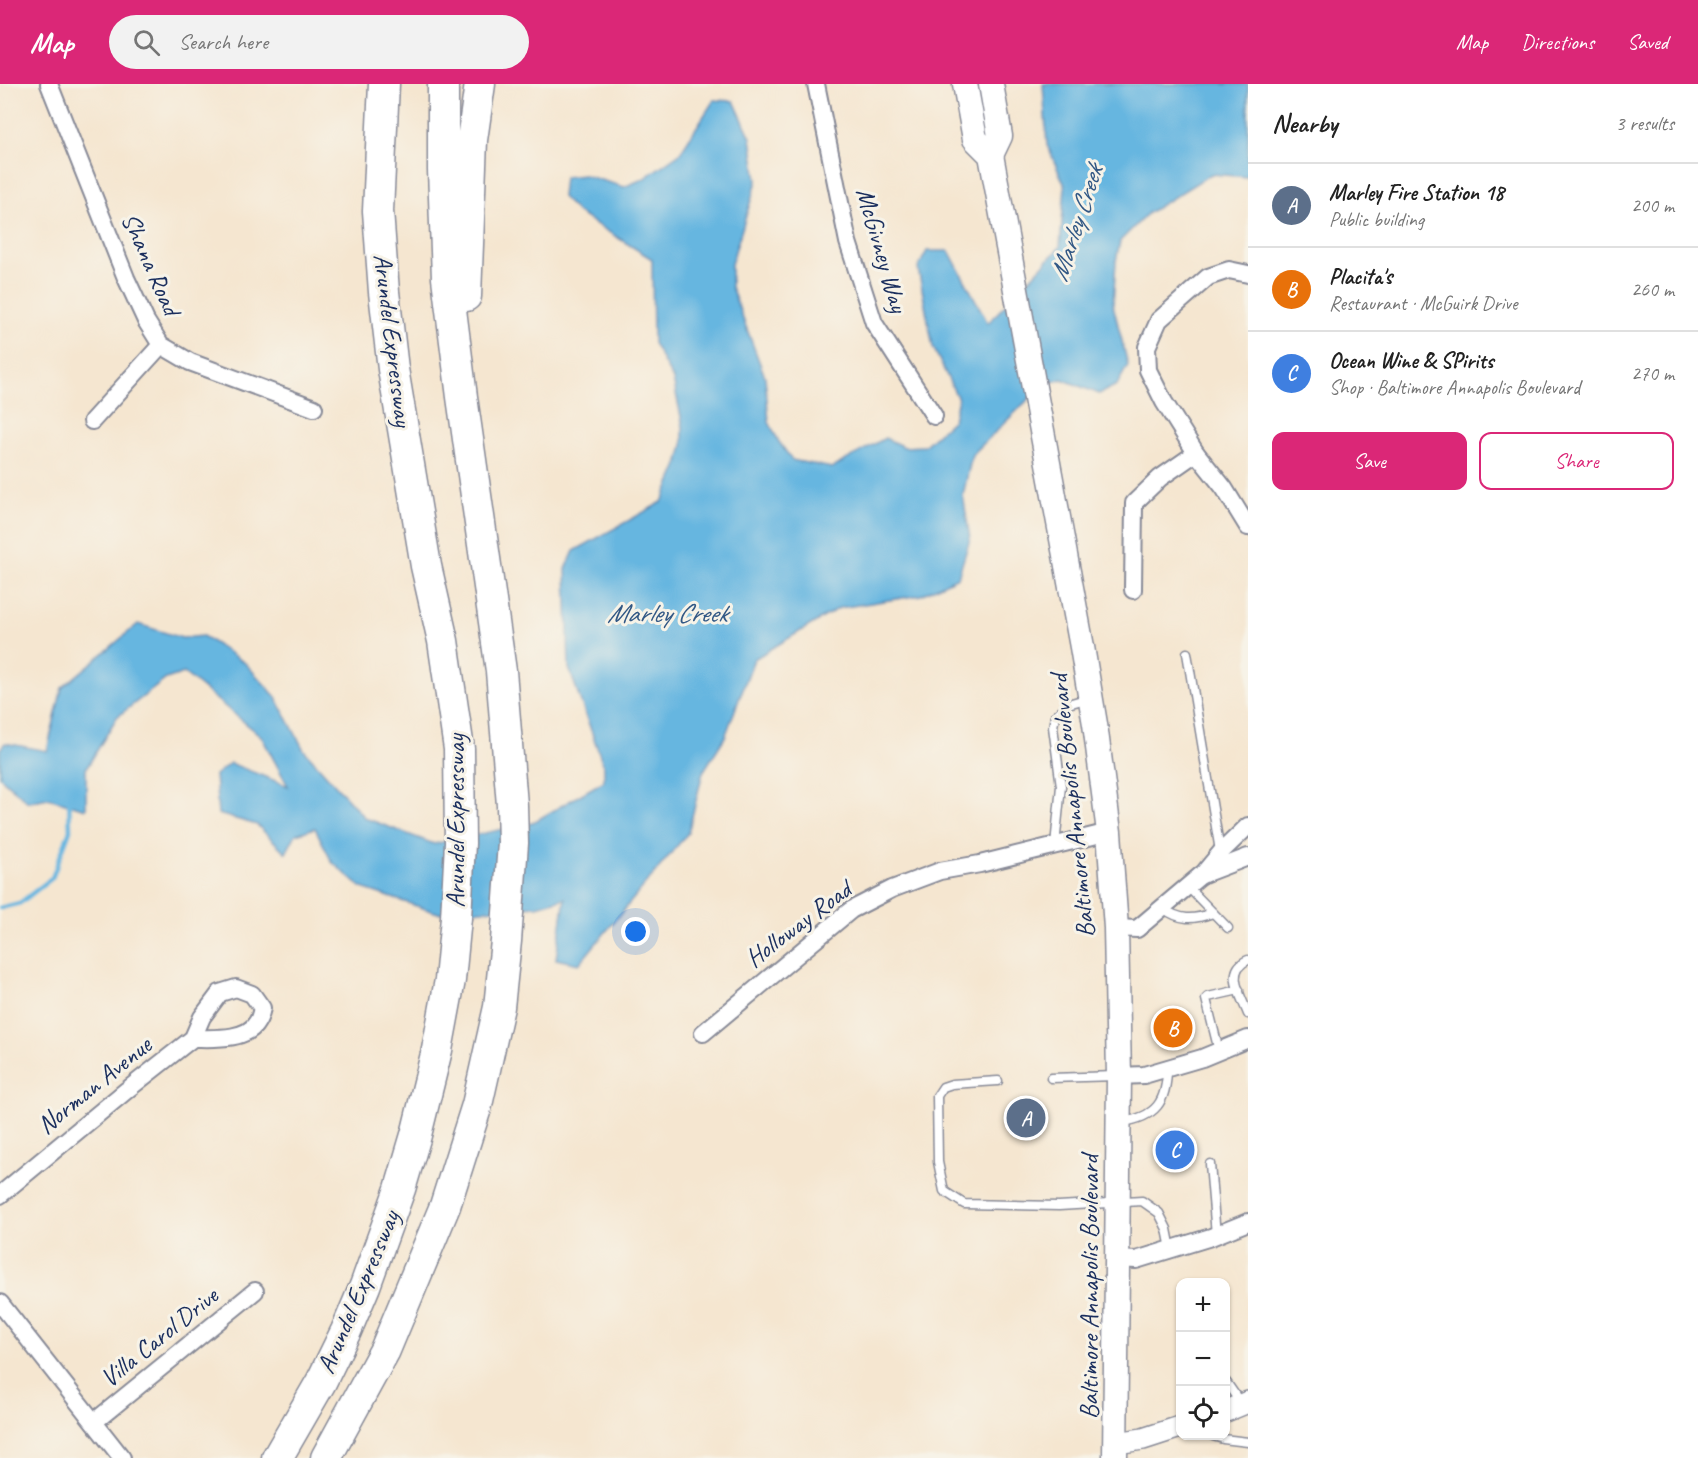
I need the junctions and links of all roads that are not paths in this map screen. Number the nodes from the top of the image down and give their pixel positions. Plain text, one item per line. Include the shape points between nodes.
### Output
1 (49, 84) edge
2 (368, 84) edge
3 (384, 84) edge
4 (443, 84) edge
5 (480, 84) edge
6 (816, 84) edge
7 (965, 84) edge
8 (991, 84) edge
9 (991, 156) junction
10 (380, 162) junction
11 (1229, 270) junction
12 (1248, 274) edge
13 (1248, 288) edge
14 (162, 345) junction
15 (462, 398) junction
16 (314, 408) dead end
17 (934, 416) dead end
18 (92, 421) dead end
19 (1196, 453) junction
20 (1248, 527) edge
21 (1133, 590) dead end
22 (1187, 653) dead end
23 (1091, 697) junction
24 (1248, 826) edge
25 (1109, 832) junction
26 (1055, 846) junction
27 (1221, 852) junction
28 (1248, 857) edge
29 (1202, 875) junction
30 (1188, 887) junction
31 (1162, 908) junction
32 (1213, 913) junction
33 (1116, 928) junction
34 (1228, 928) dead end
35 (1248, 960) edge
36 (1239, 990) junction
37 (1248, 1014) edge
38 (703, 1033) dead end
39 (193, 1038) dead end
40 (1248, 1039) edge
41 (1219, 1051) junction
42 (1167, 1068) junction
43 (1119, 1076) junction
44 (1051, 1078) dead end
45 (998, 1081) dead end
46 (1119, 1122) junction
47 (1210, 1164) dead end
48 (0, 1195) edge
49 (1118, 1203) junction
50 (1248, 1222) edge
51 (1216, 1235) junction
52 (1171, 1249) junction
53 (1116, 1259) junction
54 (255, 1291) dead end
55 (0, 1303) edge
56 (1228, 1386) edge
57 (1237, 1406) edge
58 (94, 1422) junction
59 (1176, 1428) edge
60 (1230, 1440) edge
61 (1248, 1442) edge
62 (1116, 1451) edge
63 (122, 1458) edge
64 (277, 1458) edge
65 (326, 1458) edge

1 - 14 street, Shana Road via 126,278
2 - 10 highway via 365,138
3 - 10 highway, Arundel Expressway
4 - 15 highway, Arundel Expressway via 447,278
5 - 15 highway via 472,140
6 - 17 street, McGivney Way via 848,242 874,323
7 - 9 main road, Baltimore Annapolis Boulevard via 975,139
8 - 9 main road, Baltimore Annapolis Boulevard via 1000,136
9 - 23 main road, Baltimore Annapolis Boulevard
10 - 64 highway, Arundel Expressway via 378,211 393,369 459,749 459,884 444,1014 429,1089 400,1189 346,1331
11 - 12 street
11 - 13 street
11 - 19 street via 1208,277 1159,320 1147,347 1148,370
14 - 16 street, Shana Road via 190,362
14 - 18 street
15 - 65 highway, Arundel Expressway via 501,671 512,805 513,843 500,1007 480,1094 445,1206 386,1350
19 - 20 street
19 - 21 street via 1160,478 1134,503
22 - 27 lane
23 - 25 main road, Baltimore Annapolis Boulevard
23 - 26 lane via 1068,704 1055,716 1061,786
24 - 27 street
25 - 26 street, Holloway Road
25 - 33 main road, Baltimore Annapolis Boulevard
26 - 38 street, Holloway Road via 940,871 892,888 851,910
27 - 29 street
28 - 29 street
29 - 30 street
30 - 31 street
30 - 32 lane
31 - 32 lane via 1185,918
31 - 33 street via 1137,929
32 - 34 lane
33 - 43 main road, Baltimore Annapolis Boulevard
35 - 36 lane via 1236,970
36 - 37 lane
36 - 41 lane via 1206,999
39 - 48 street, Norman Avenue
40 - 41 street
41 - 42 street
42 - 43 street via 1144,1075
42 - 46 lane via 1167,1086 1152,1111 1138,1120
43 - 44 lane
43 - 46 main road, Baltimore Annapolis Boulevard
45 - 49 lane via 952,1084 943,1087 937,1096 938,1162 944,1191 963,1204
46 - 49 main road, Baltimore Annapolis Boulevard
47 - 51 lane
49 - 52 lane via 1142,1201 1159,1213
49 - 53 main road, Baltimore Annapolis Boulevard
50 - 51 street
51 - 52 street
52 - 53 street via 1136,1260
53 - 62 main road, Baltimore Annapolis Boulevard
54 - 58 street, Villa Carol Drive
55 - 58 street
56 - 57 lane
58 - 63 street
59 - 62 street
60 - 61 lane

